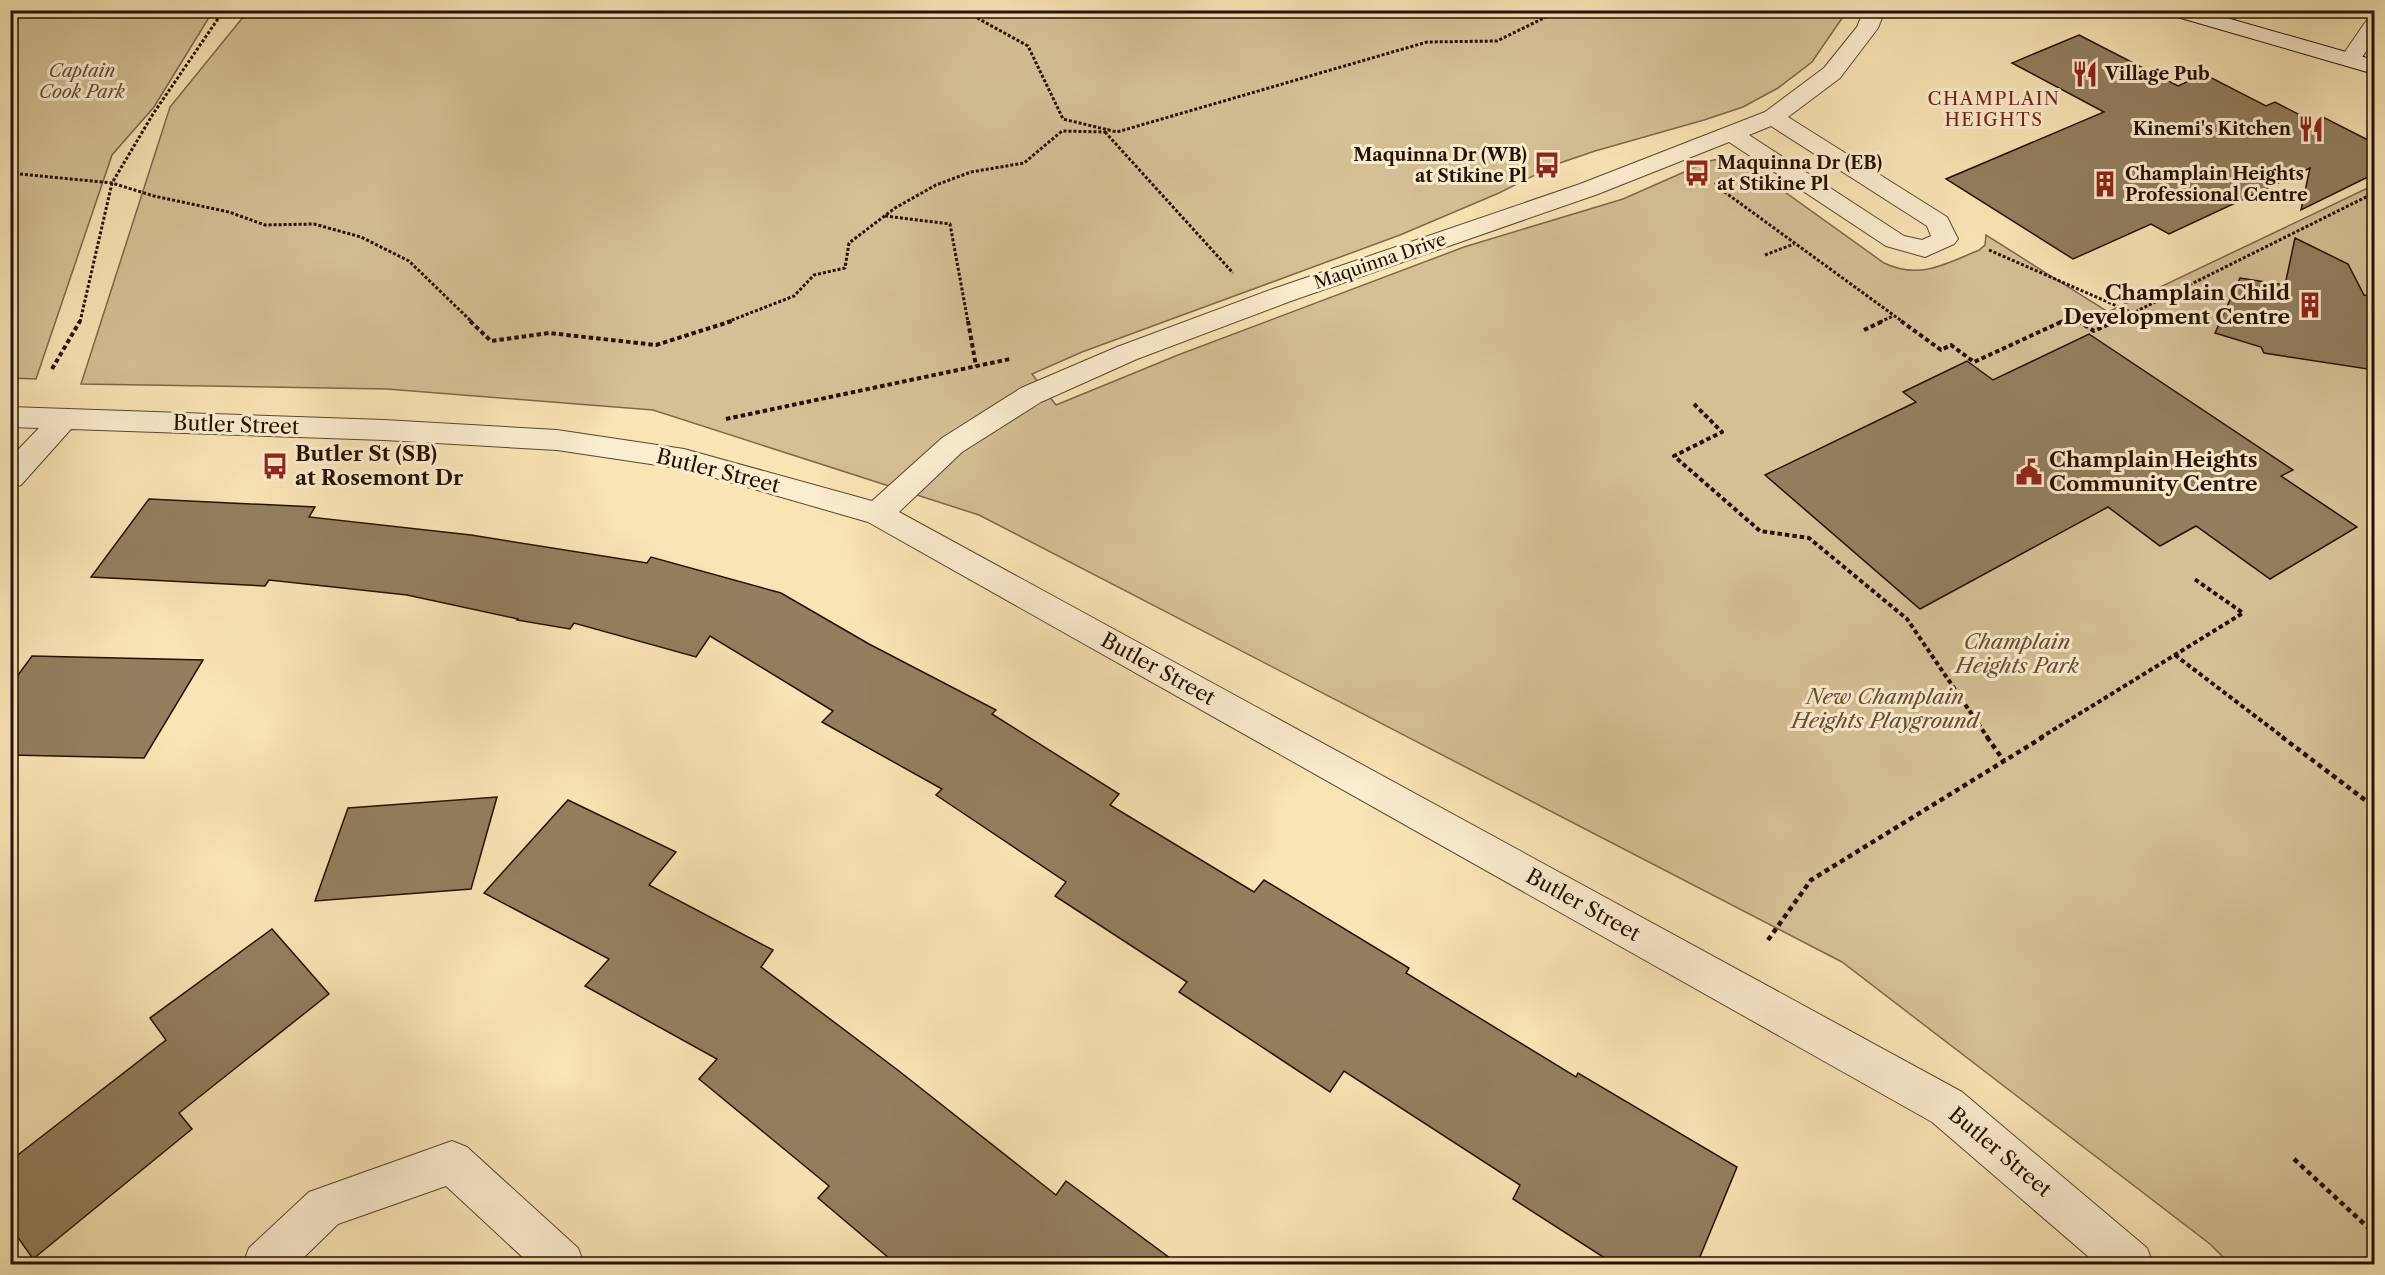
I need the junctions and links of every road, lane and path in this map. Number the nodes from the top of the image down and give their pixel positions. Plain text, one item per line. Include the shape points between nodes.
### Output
1 (224, 10) edge
2 (971, 10) edge
3 (1552, 10) edge
4 (1875, 10) edge
5 (2174, 10) edge
6 (2374, 24) edge
7 (2351, 59) junction
8 (2374, 67) edge
9 (1773, 117) junction
10 (1106, 130) junction
11 (1732, 134) junction
12 (10, 173) edge
13 (1721, 176) dead end
14 (112, 183) junction
15 (2374, 193) edge
16 (884, 216) junction
17 (1795, 244) junction
18 (1989, 250) dead end
19 (1765, 255) dead end
20 (1240, 280) dead end
21 (2133, 313) junction
22 (1893, 316) junction
23 (1864, 330) dead end
24 (1017, 357) dead end
25 (976, 366) junction
26 (52, 369) dead end
27 (1694, 404) dead end
28 (10, 417) edge
29 (726, 419) dead end
30 (63, 420) junction
31 (10, 477) edge
32 (878, 514) junction
33 (2193, 578) dead end
34 (2175, 656) junction
35 (2004, 761) junction
36 (2369, 803) dead end
37 (1768, 940) dead end
38 (2294, 1159) dead end
39 (2374, 1233) edge
40 (265, 1264) edge
41 (562, 1264) edge
42 (2131, 1264) edge

1 - 14 path via 153,114
2 - 10 path via 979,19 1028,46 1063,119
3 - 10 path via 1546,17 1497,41 1426,42 1117,132
4 - 9 street, Maquinna Drive via 1867,28 1832,73
5 - 7 street
6 - 7 lane
7 - 8 street
9 - 11 street, Maquinna Drive
9 - 11 street via 1938,222 1945,239 1925,249 1895,241
10 - 16 path via 1062,131 1024,163 971,172 936,185
10 - 20 path
11 - 32 street, Maquinna Drive via 1589,189 1282,295 1031,394 952,445
12 - 14 path
13 - 17 path via 1715,185
14 - 16 path via 229,212 265,225 314,224 361,237 409,261 491,341 549,333 656,345 744,317 794,296 814,275 845,268 849,243
14 - 26 path via 79,325
15 - 21 path
16 - 25 path via 950,225
17 - 19 path
17 - 22 path
18 - 21 path
21 - 22 path via 2094,331 2072,317 1974,362 1951,345 1941,350
22 - 23 path
24 - 25 path
25 - 29 path
27 - 35 path via 1722,432 1674,456 1761,531 1809,538 1907,619
28 - 30 street, Butler Street
30 - 31 street
30 - 32 street, Butler Street via 557,440 684,459
32 - 42 street, Butler Street via 1947,1107
33 - 34 path via 2243,613
34 - 35 path
34 - 36 path
35 - 37 path via 1811,880
38 - 39 path
40 - 41 street via 324,1207 452,1162

